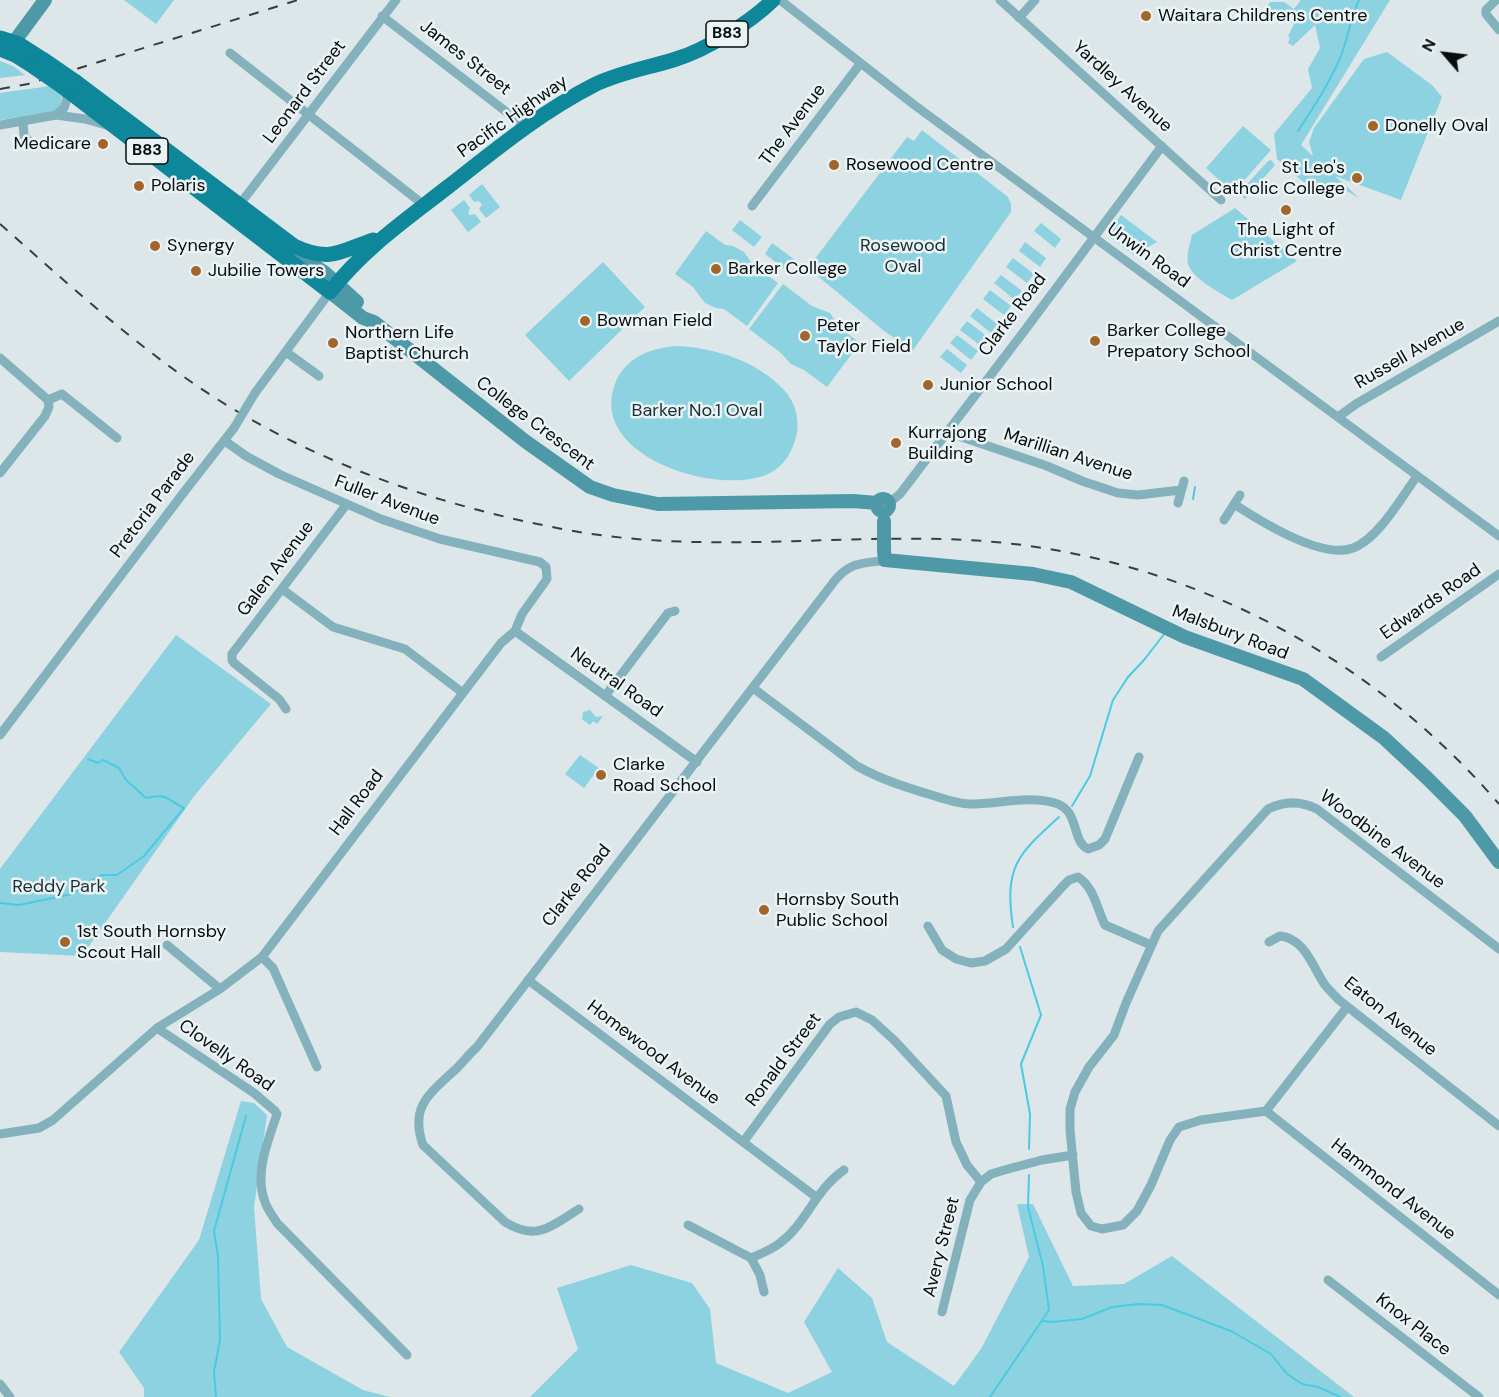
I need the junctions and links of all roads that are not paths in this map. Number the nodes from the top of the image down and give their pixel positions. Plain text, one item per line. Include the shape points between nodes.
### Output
1 (45, 0) edge
2 (396, 0) edge
3 (773, 0) edge
4 (780, 0) edge
5 (1000, 0) edge
6 (1035, 0) edge
7 (1492, 4) edge
8 (382, 16) junction
9 (1020, 18) junction
10 (1499, 30) edge
11 (5, 45) edge
12 (231, 53) dead end
13 (860, 64) junction
14 (69, 85) junction
15 (56, 115) junction
16 (309, 115) junction
17 (23, 122) junction
18 (0, 125) edge
19 (526, 127) junction
20 (130, 137) junction
21 (29, 141) dead end
22 (1162, 146) junction
23 (1221, 200) dead end
24 (240, 204) junction
25 (424, 205) junction
26 (752, 206) dead end
27 (382, 237) junction
28 (1094, 237) junction
29 (294, 246) junction
30 (334, 288) junction
31 (1499, 321) edge
32 (286, 352) junction
33 (0, 358) edge
34 (319, 376) dead end
35 (48, 400) junction
36 (1338, 417) junction
37 (947, 432) junction
38 (117, 438) dead end
39 (225, 441) junction
40 (0, 473) edge
41 (1417, 476) junction
42 (1240, 495) dead end
43 (1178, 503) dead end
44 (1234, 504) junction
45 (346, 505) junction
46 (883, 510) junction
47 (1224, 520) dead end
48 (1499, 536) edge
49 (885, 555) junction
50 (546, 567) joint
51 (1499, 574) edge
52 (282, 589) junction
53 (675, 610) dead end
54 (515, 632) junction
55 (1381, 657) dead end
56 (753, 688) junction
57 (463, 693) junction
58 (605, 696) junction
59 (286, 709) dead end
60 (0, 735) edge
61 (1139, 757) dead end
62 (697, 762) junction
63 (1499, 862) edge
64 (928, 926) dead end
65 (1269, 942) dead end
66 (167, 945) dead end
67 (1151, 945) junction
68 (1499, 949) edge
69 (262, 957) junction
70 (528, 980) junction
71 (220, 989) junction
72 (1347, 1007) junction
73 (157, 1029) junction
74 (317, 1067) dead end
75 (1266, 1111) junction
76 (1499, 1126) edge
77 (0, 1134) edge
78 (744, 1141) junction
79 (1073, 1155) junction
80 (844, 1170) dead end
81 (981, 1182) junction
82 (816, 1197) junction
83 (579, 1209) dead end
84 (688, 1225) dead end
85 (750, 1258) junction
86 (1328, 1280) dead end
87 (764, 1292) dead end
88 (1499, 1295) edge
89 (942, 1312) dead end
90 (407, 1355) dead end
91 (0, 1384) edge
92 (10, 1397) edge
93 (1479, 1397) edge

1 - 11 street
2 - 8 street, Leonard Street
3 - 19 main road, Pacific Highway / B83 via 707,46 620,74 564,102
4 - 13 street, Unwin Road
5 - 9 street, Yardley Avenue
6 - 9 street
7 - 10 street via 1486,14
8 - 16 street, Leonard Street
8 - 19 street, James Street
9 - 22 street, Yardley Avenue
11 - 14 main road, Pacific Highway / B83, bridge
12 - 16 street
13 - 26 street, The Avenue
13 - 28 street, Unwin Road
14 - 15 street via 64,108
14 - 20 main road, Pacific Highway / B83
14 - 24 main road, Pacific Highway / B83
15 - 17 street
15 - 20 street via 102,124
16 - 24 street, Leonard Street
16 - 25 street
17 - 18 street
17 - 21 street via 24,136
19 - 25 main road, Pacific Highway / B83
20 - 30 main road, Pacific Highway / B83
22 - 23 street, Yardley Avenue
22 - 28 street, Clarke Road
24 - 29 main road, Pacific Highway / B83
25 - 27 main road, Pacific Highway / B83
27 - 29 main road, Pacific Highway / B83 via 330,255
27 - 30 main road, Pacific Highway / B83
28 - 36 street, Unwin Road
28 - 37 street, Clarke Road
29 - 30 street, Pacific Highway via 300,256 324,272
30 - 32 street, Pretoria Parade
30 - 46 street, College Crescent via 363,318 374,322 590,487 657,504 853,501
31 - 36 street, Russell Avenue
32 - 34 street
32 - 39 street, Pretoria Parade, bridge
33 - 35 street
35 - 38 street via 62,394
35 - 40 street via 45,416
36 - 41 street, Unwin Road
37 - 43 street, Marillian Avenue via 1119,493 1138,495 1183,486
37 - 46 street, Clarke Road
39 - 45 street, Fuller Avenue via 279,474
39 - 60 street, Pretoria Parade
41 - 44 street via 1380,527 1354,548 1338,551 1321,549
41 - 48 street, Unwin Road
42 - 44 street
44 - 47 street
45 - 50 street, Fuller Avenue via 408,529 528,558
45 - 52 street, Galen Avenue
46 - 49 street, bridge
49 - 56 street, Clarke Road via 843,571
49 - 63 street, Malsbury Road via 1071,582 1185,637 1303,679 1384,738 1427,778 1465,816
50 - 54 street, Hall Road via 548,579 522,614
51 - 55 street, Edwards Road
52 - 57 street via 333,627 405,649
52 - 59 street, Galen Avenue via 232,654 232,660
53 - 58 street via 668,613
54 - 57 street, Hall Road via 501,643
54 - 58 street, Neutral Road
56 - 61 street via 876,776 962,804 1042,801 1061,806 1076,825 1078,839 1088,849 1105,838
56 - 62 street, Clarke Road
57 - 69 street, Hall Road
58 - 62 street, Neutral Road
62 - 70 street, Clarke Road
64 - 67 street via 942,950 956,959 985,961 1006,949 1062,886 1078,877 1092,893 1105,925
65 - 72 street, Eaton Avenue via 1280,936 1303,949 1326,986
66 - 71 street
67 - 68 street, Woodbine Avenue via 1158,931 1268,809 1278,804 1305,803
67 - 79 street, Woodbine Avenue via 1114,1035 1075,1092 1070,1109
69 - 71 street, Hall Road
69 - 74 street via 273,968
70 - 78 street, Homewood Avenue
70 - 83 street, Clarke Road via 477,1047 426,1098 420,1110 418,1132 431,1154 514,1227 533,1232
71 - 73 street, Hall Road
72 - 75 street
72 - 76 street, Eaton Avenue
73 - 77 street, Clovelly Road via 53,1120 39,1128
73 - 90 street, Clovelly Road via 275,1111 263,1160 265,1203 277,1223
75 - 79 street, Woodbine Avenue via 1179,1127 1137,1211 1123,1225 1102,1229 1091,1226 1081,1213
75 - 88 street, Hammond Avenue
78 - 81 street, Ronald Street via 830,1024 856,1012 872,1020 945,1096 956,1142
78 - 82 street, Homewood Avenue
79 - 81 street, Avery Street via 1008,1168
80 - 82 street
81 - 89 street, Avery Street via 970,1200
82 - 85 street via 790,1234
84 - 85 street
85 - 87 street
86 - 93 street, Knox Place
91 - 92 street

